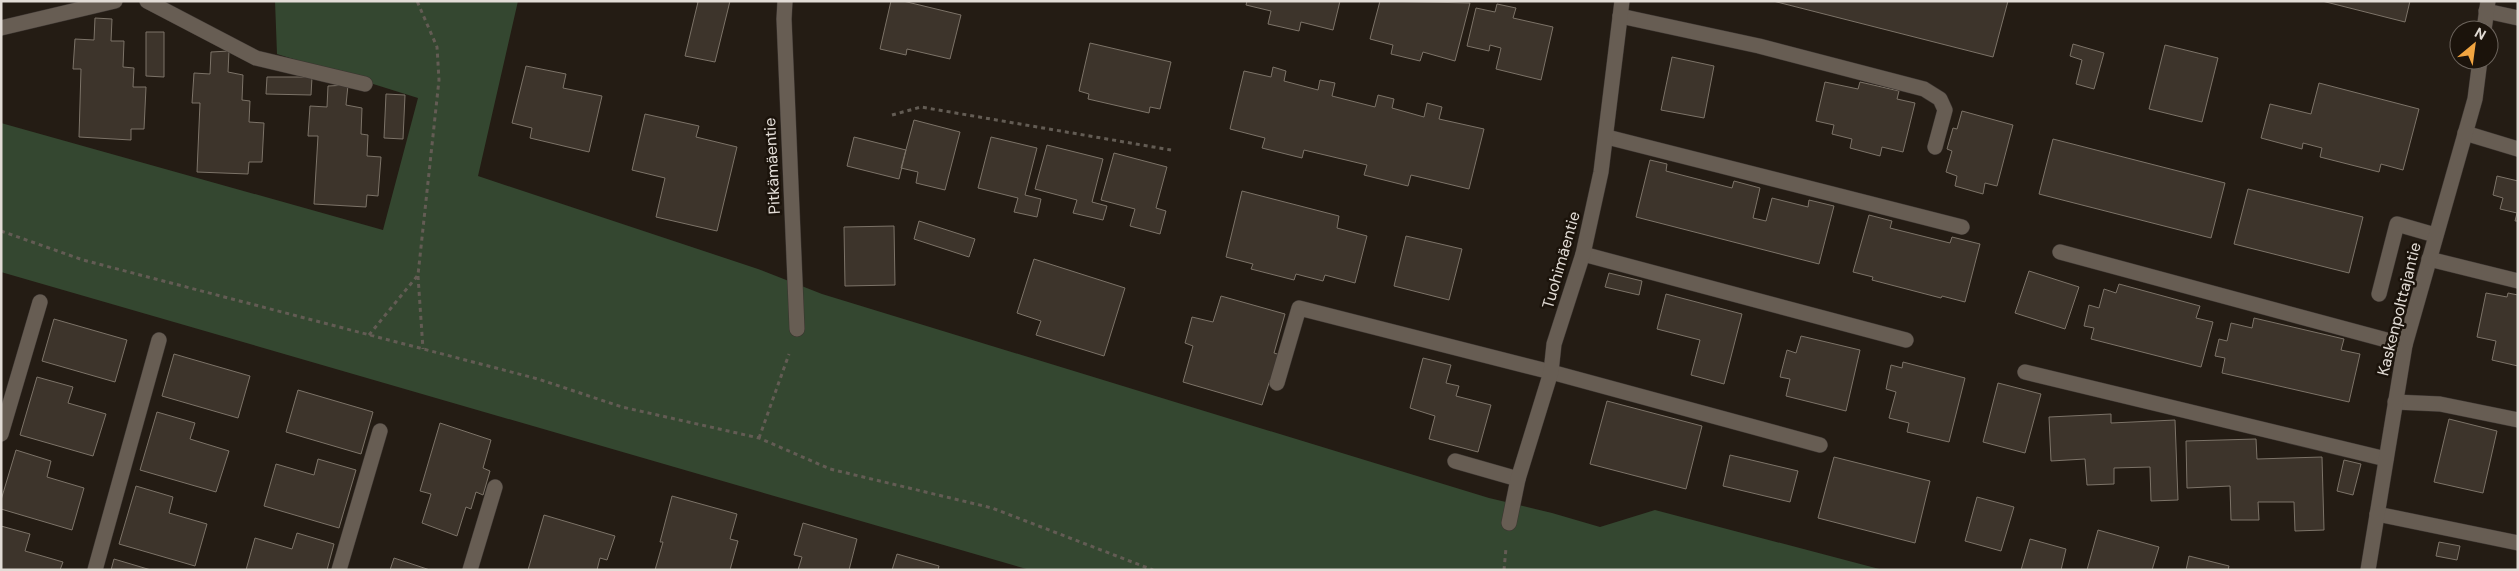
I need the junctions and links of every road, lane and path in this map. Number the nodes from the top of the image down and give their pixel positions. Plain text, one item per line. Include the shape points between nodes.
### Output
1 (115, 1) edge
2 (147, 1) edge
3 (417, 1) edge
4 (785, 1) edge
5 (2487, 6) edge
6 (1621, 9) edge
7 (2518, 18) edge
8 (2485, 20) edge
9 (1, 28) edge
10 (2479, 70) edge
11 (365, 84) dead end
12 (892, 115) dead end
13 (2465, 133) junction
14 (1607, 137) junction
15 (1935, 147) dead end
16 (2518, 149) edge
17 (1171, 150) dead end
18 (1962, 227) dead end
19 (1, 232) edge
20 (2435, 235) junction
21 (2060, 252) dead end
22 (1583, 254) junction
23 (2429, 259) junction
24 (418, 275) junction
25 (2518, 281) edge
26 (2379, 294) dead end
27 (40, 302) dead end
28 (797, 329) joint
29 (369, 336) junction
30 (159, 340) dead end
31 (1906, 340) dead end
32 (2405, 345) junction
33 (423, 349) junction
34 (1551, 372) junction
35 (2024, 372) dead end
36 (1277, 382) dead end
37 (2395, 402) junction
38 (2518, 420) edge
39 (380, 431) dead end
40 (1, 434) edge
41 (759, 438) junction
42 (1820, 445) dead end
43 (2386, 459) junction
44 (1455, 461) dead end
45 (1518, 479) junction
46 (495, 487) dead end
47 (2377, 514) junction
48 (1509, 523) dead end
49 (2518, 544) edge
50 (95, 570) edge
51 (339, 570) edge
52 (470, 570) edge
53 (1152, 570) edge
54 (2368, 570) edge

1 - 9 street
2 - 11 street via 256,58
3 - 24 path via 437,47 439,80
4 - 28 street, Pitkämäentie
5 - 7 street
5 - 8 street
6 - 14 street, Tuohimäentie
6 - 15 street via 1924,89 1940,99 1945,110
10 - 13 street, Kaskenpolttajantie via 2475,99
12 - 17 path via 921,107
13 - 16 street
13 - 20 street, Kaskenpolttajantie
14 - 18 street
14 - 22 street, Tuohimäentie
19 - 29 path via 83,260
20 - 23 street, Kaskenpolttajantie
20 - 26 street via 2397,224
21 - 32 street
22 - 31 street
22 - 34 street, Tuohimäentie via 1554,344
23 - 25 street
23 - 32 street, Kaskenpolttajantie
24 - 29 path
24 - 33 path
27 - 40 street
28 - 41 path
29 - 33 path
30 - 50 street
32 - 37 street, Kaskenpolttajantie
33 - 41 path via 538,379 622,407
34 - 36 street via 1299,308
34 - 42 street
34 - 45 street, Tuohimäentie
35 - 43 street
37 - 38 street via 2440,404
37 - 43 street, Kaskenpolttajantie
39 - 51 street
41 - 53 path via 830,469 992,508
43 - 47 street, Kaskenpolttajantie
44 - 45 street
45 - 48 street, Tuohimäentie
46 - 52 street
47 - 49 street
47 - 54 street, Kaskenpolttajantie

